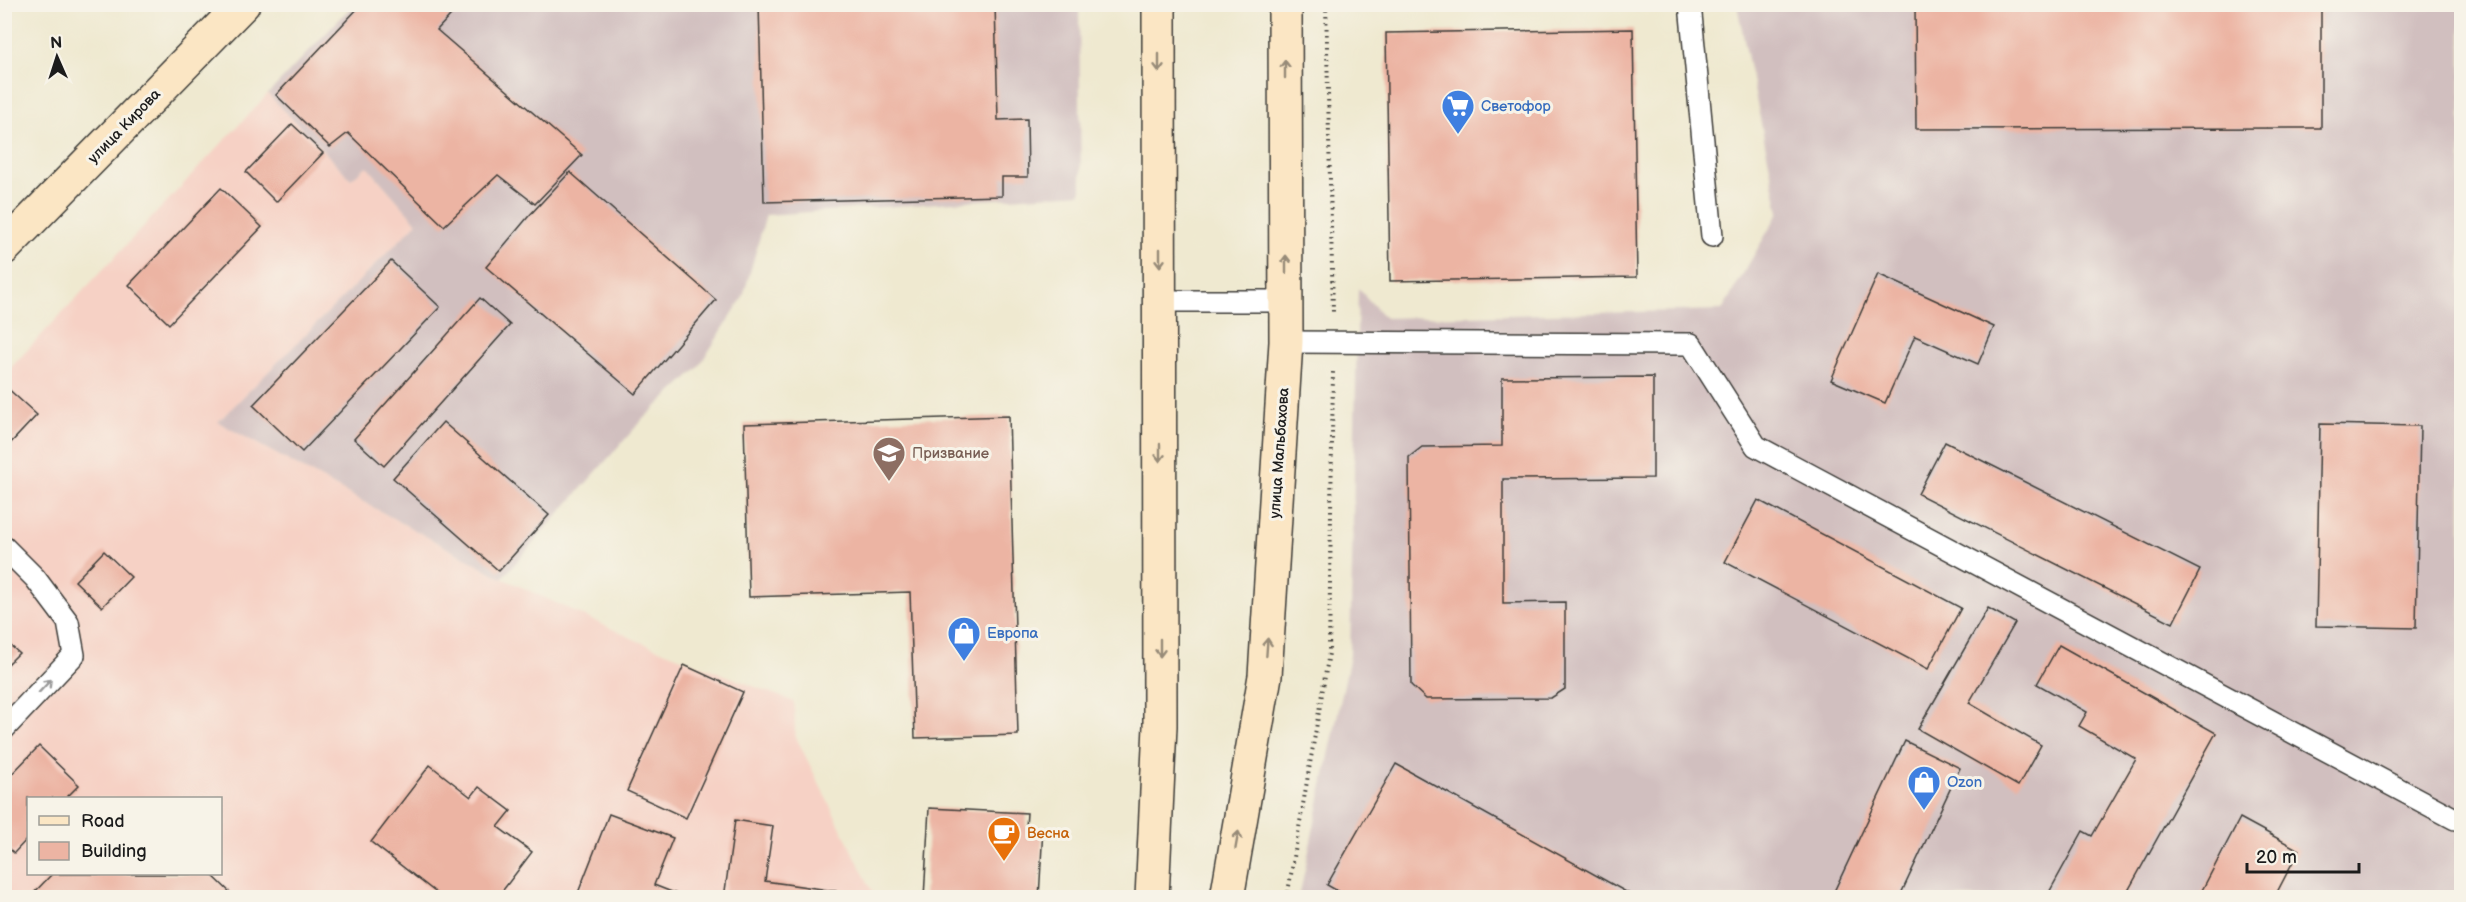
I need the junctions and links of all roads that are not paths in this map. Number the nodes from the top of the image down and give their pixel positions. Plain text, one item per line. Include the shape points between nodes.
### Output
1 (243, 4) edge
2 (1159, 4) edge
3 (1285, 4) edge
4 (1690, 4) edge
5 (1712, 236) dead end
6 (4, 248) edge
7 (1160, 301) junction
8 (1286, 301) junction
9 (1286, 342) junction
10 (4, 547) edge
11 (4, 729) edge
12 (2455, 819) dead end
13 (1152, 897) edge
14 (1227, 897) edge

1 - 6 main road, улица Кирова
2 -> 7 main road
8 -> 3 main road, улица Мальбахова
4 - 5 lane
7 - 8 lane
7 -> 13 main road via 1160,726
8 - 9 main road, улица Мальбахова
9 - 12 lane via 1691,344 1756,446
14 -> 9 main road, улица Мальбахова via 1265,676
11 -> 10 lane via 74,655 68,622 35,578

